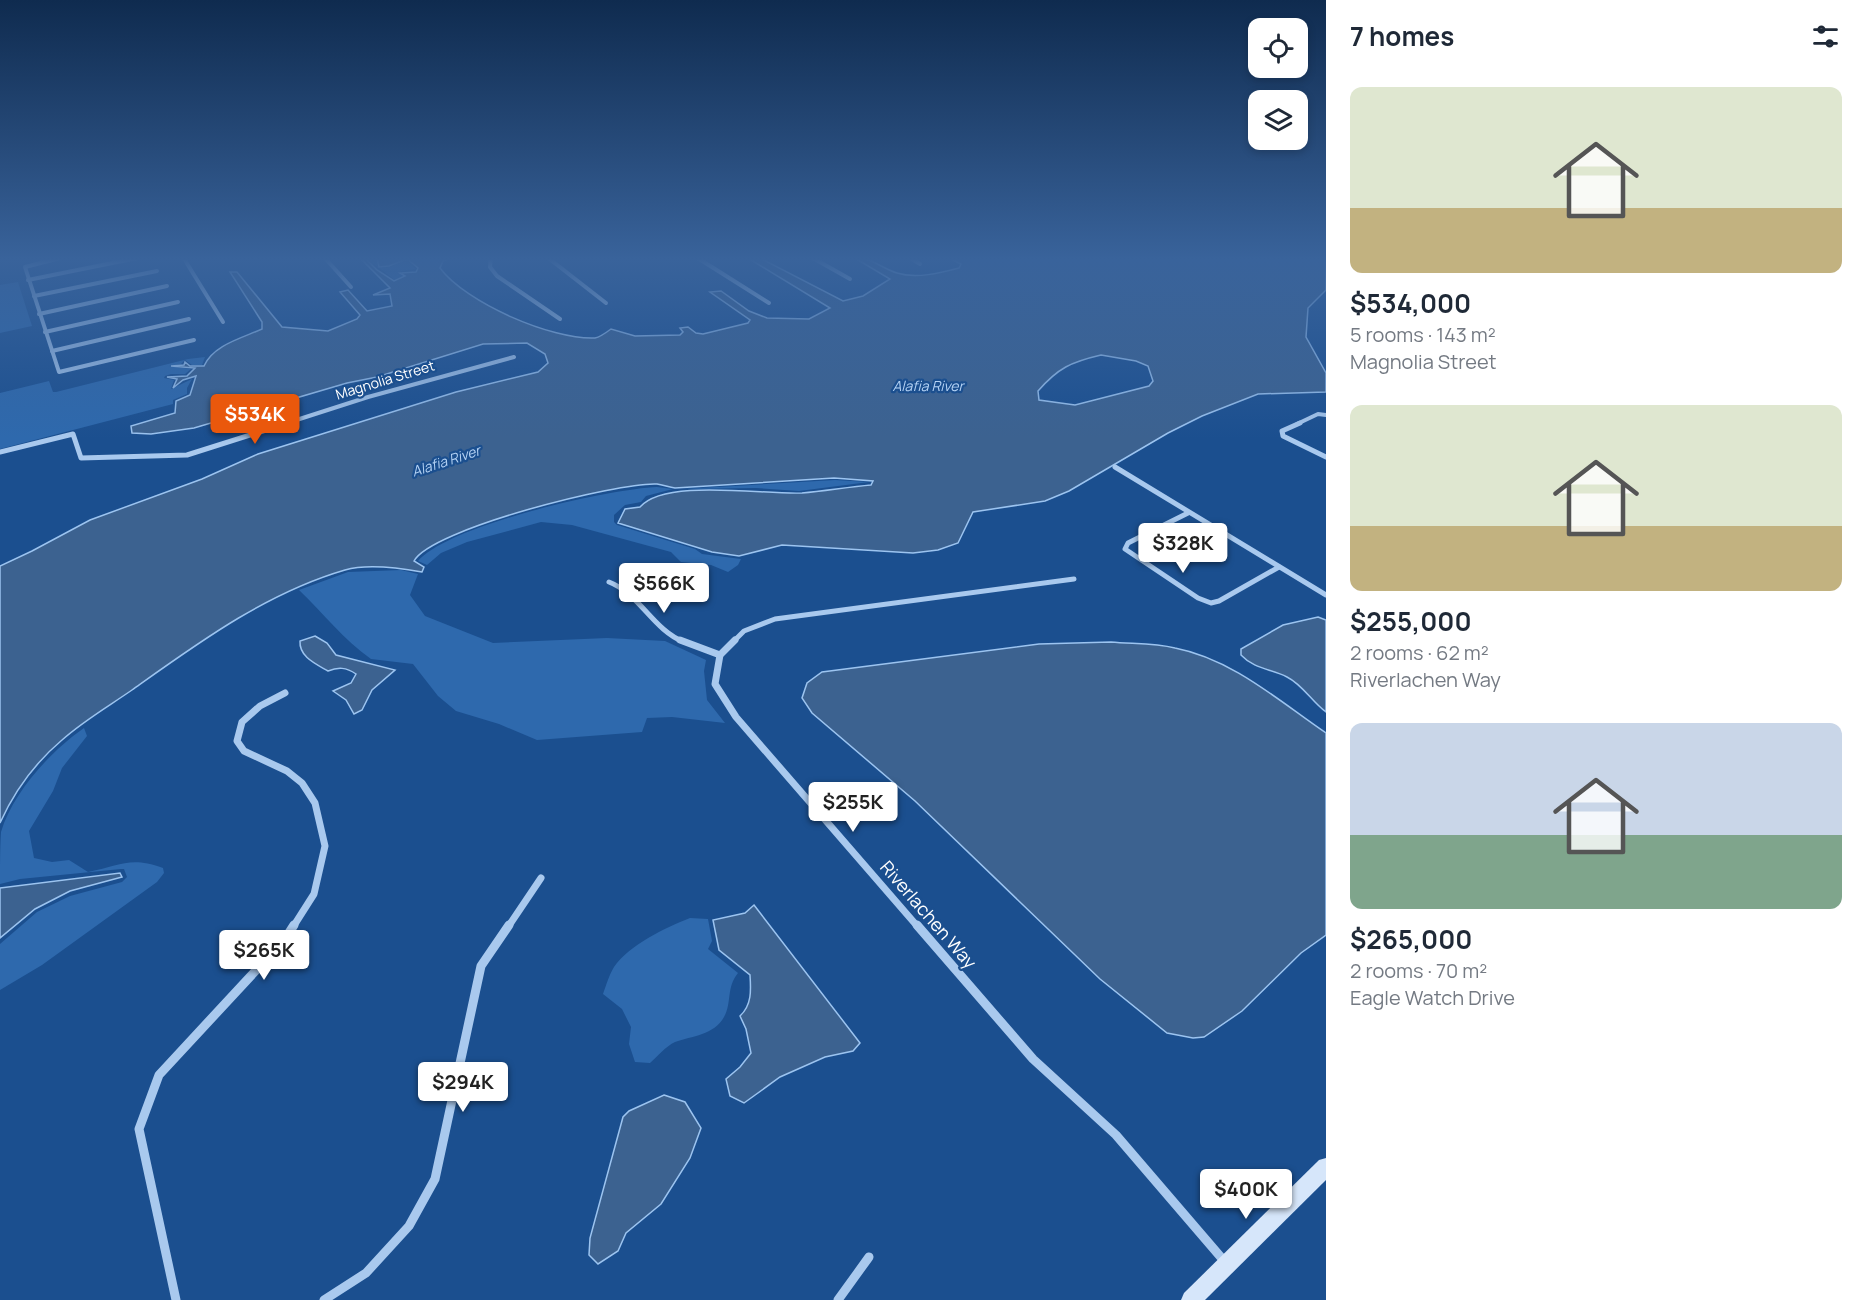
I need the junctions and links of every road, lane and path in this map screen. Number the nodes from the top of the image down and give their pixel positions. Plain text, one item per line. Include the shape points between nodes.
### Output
1 (40, 318) edge
2 (109, 318) edge
3 (220, 318) edge
4 (189, 319) dead end
5 (223, 322) dead end
6 (45, 332) junction
7 (194, 339) dead end
8 (52, 351) junction
9 (514, 357) dead end
10 (1326, 415) edge
11 (0, 452) edge
12 (1326, 457) edge
13 (1115, 467) dead end
14 (1188, 513) junction
15 (1279, 567) junction
16 (1074, 579) dead end
17 (609, 582) dead end
18 (1326, 595) edge
19 (720, 655) junction
20 (285, 693) dead end
21 (541, 878) dead end
22 (1326, 1167) edge
23 (869, 1257) dead end
24 (1228, 1264) junction
25 (176, 1300) edge
26 (324, 1300) edge
27 (838, 1300) edge
28 (1191, 1300) edge

1 - 6 street
2 - 6 street
3 - 5 street
4 - 8 street
6 - 8 street
7 - 8 street via 59,372
9 - 11 street, Magnolia Street via 368,397 187,455 81,458 73,434
10 - 12 street via 1318,414 1282,431 1283,436
13 - 14 street
14 - 15 street
14 - 15 street via 1128,543 1125,549 1211,603
15 - 18 street
16 - 19 street via 775,619 744,631
17 - 19 street via 622,587 669,636
19 - 24 street, Riverlachen Way via 715,684 736,717 1033,1059 1116,1135
20 - 25 street via 260,706 242,722 237,741 244,751 287,771 302,783 315,803 325,846 314,894 285,939 159,1075 139,1129
21 - 26 street via 481,966 435,1179 409,1226 366,1273
22 - 24 street
23 - 27 street
24 - 28 street

